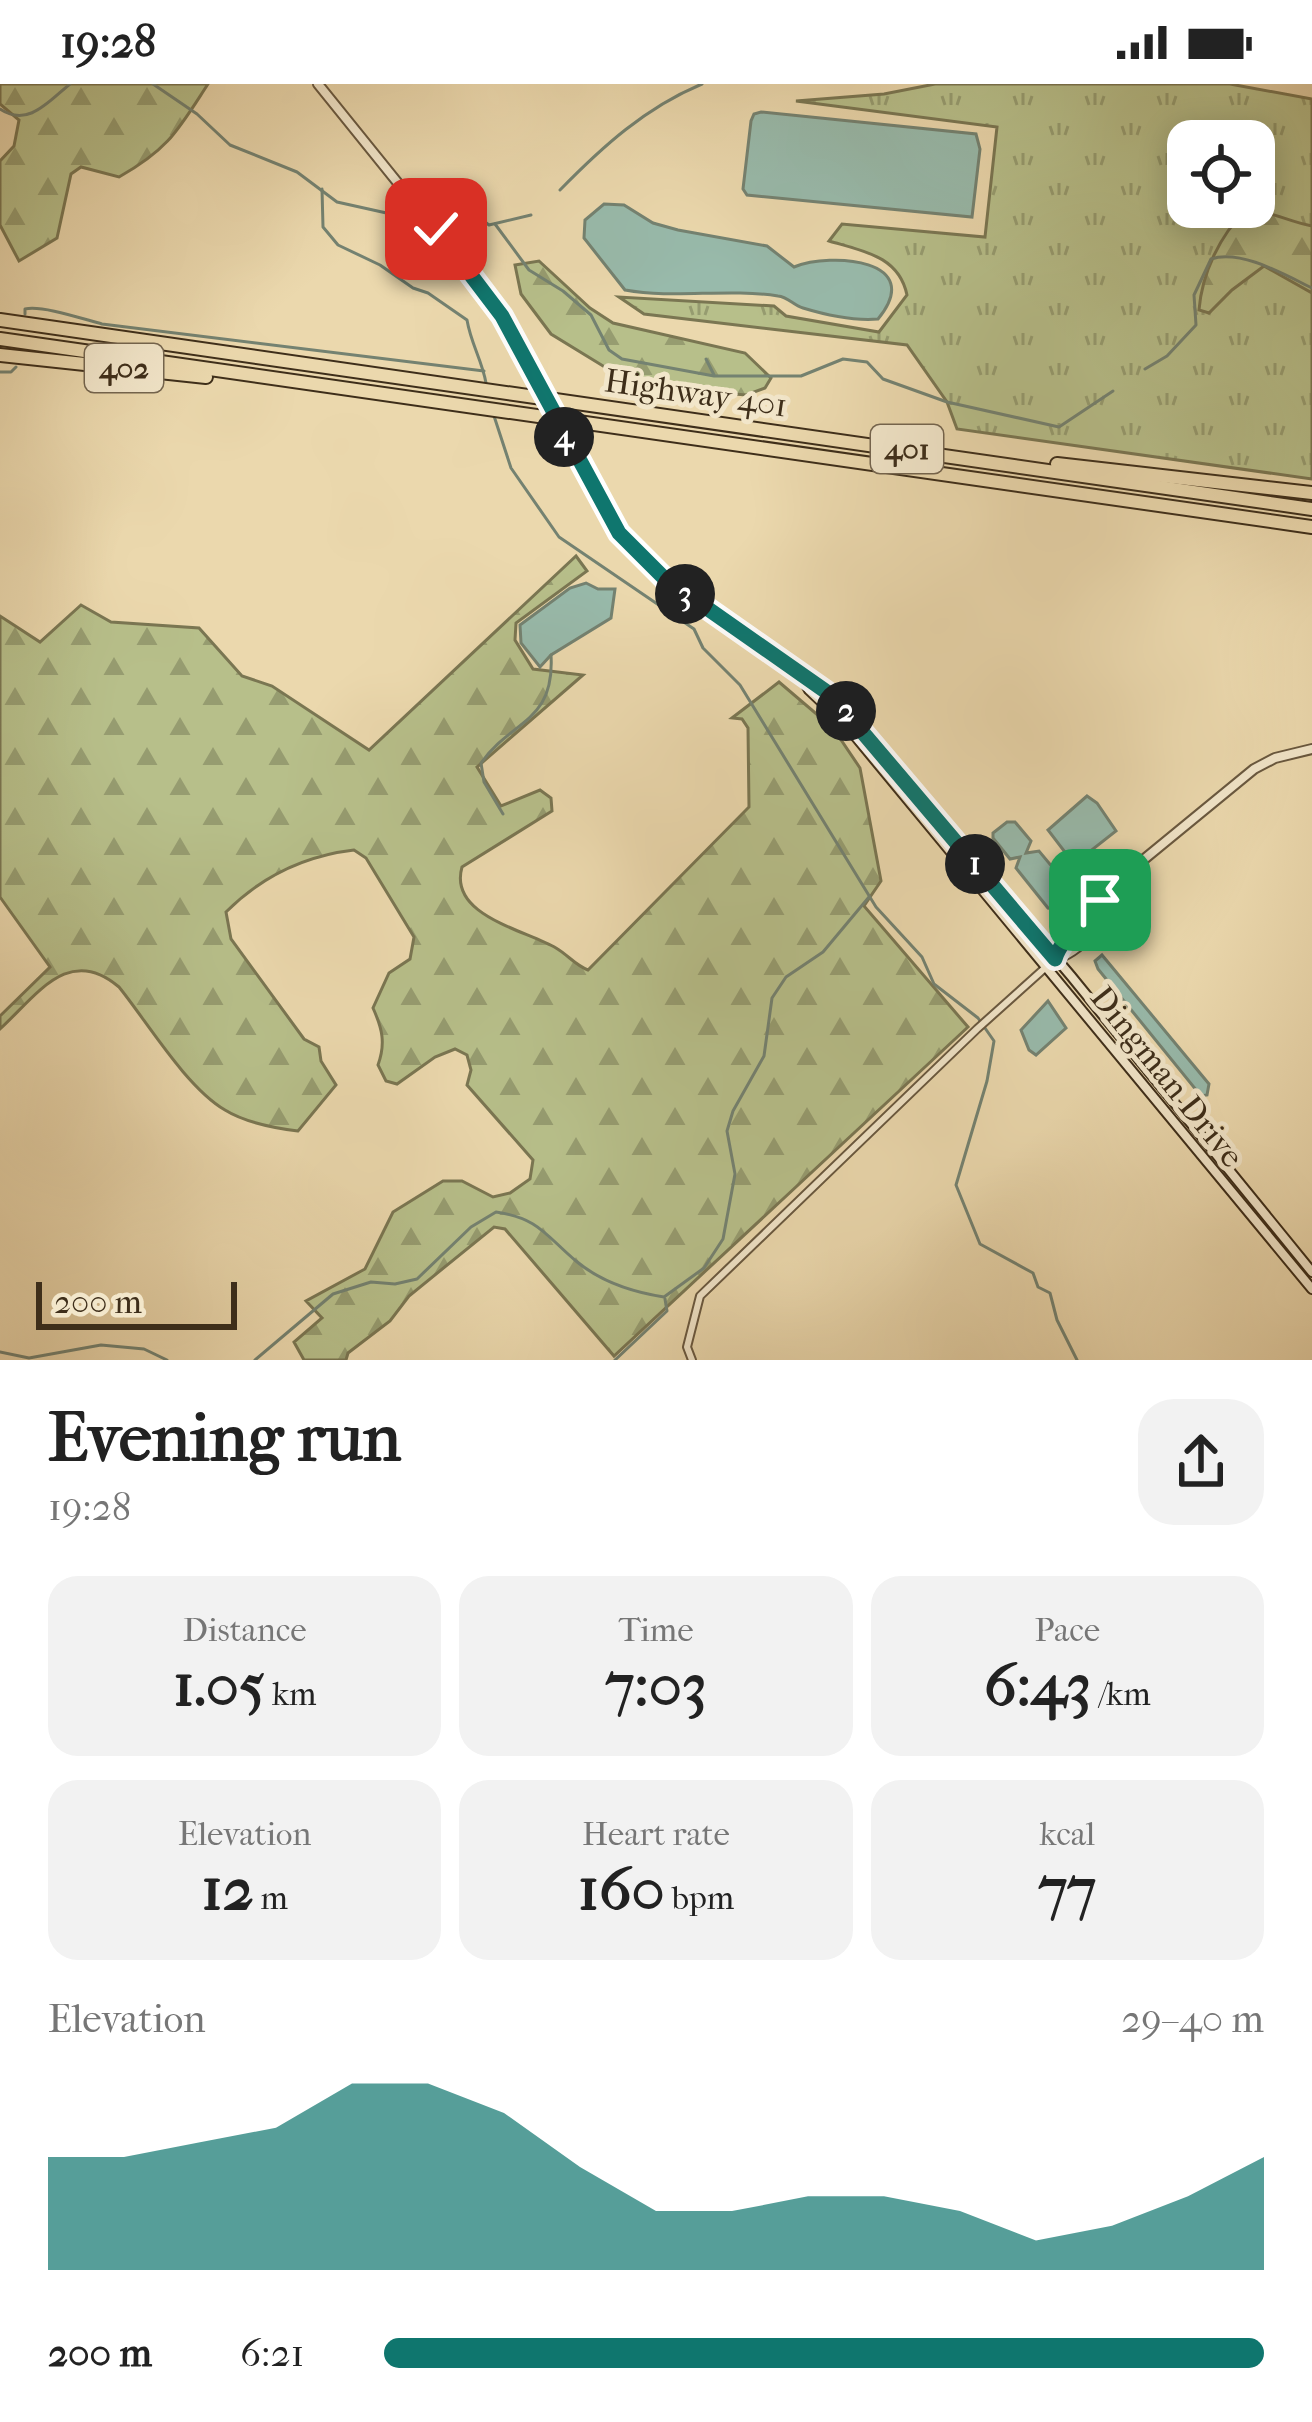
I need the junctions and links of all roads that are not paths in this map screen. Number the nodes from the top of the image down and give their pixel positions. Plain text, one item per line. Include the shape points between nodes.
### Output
1 (318, 84) edge
2 (0, 320) edge
3 (0, 339) edge
4 (0, 355) edge
5 (249, 376) junction
6 (1038, 468) junction
7 (1312, 493) edge
8 (1312, 509) edge
9 (1312, 527) edge
10 (1312, 748) edge
11 (1051, 963) junction
12 (1312, 1272) edge
13 (1312, 1289) edge
14 (692, 1360) edge

1 - 11 main road, Dingman Drive, bridge via 502,316 619,533 648,565 817,682
2 - 6 highway, Highway 401 / 401
3 - 5 highway, Highway 401 / 401
4 - 5 highway, 402
5 - 9 highway, Highway 401 / 401
6 - 7 highway via 1059,463
6 - 8 highway, Highway 401 / 401
10 - 11 main road via 1254,769 1127,874 1096,927
11 - 12 main road, Dingman Drive
11 - 13 main road, Dingman Drive
11 - 14 street via 700,1296 687,1347

